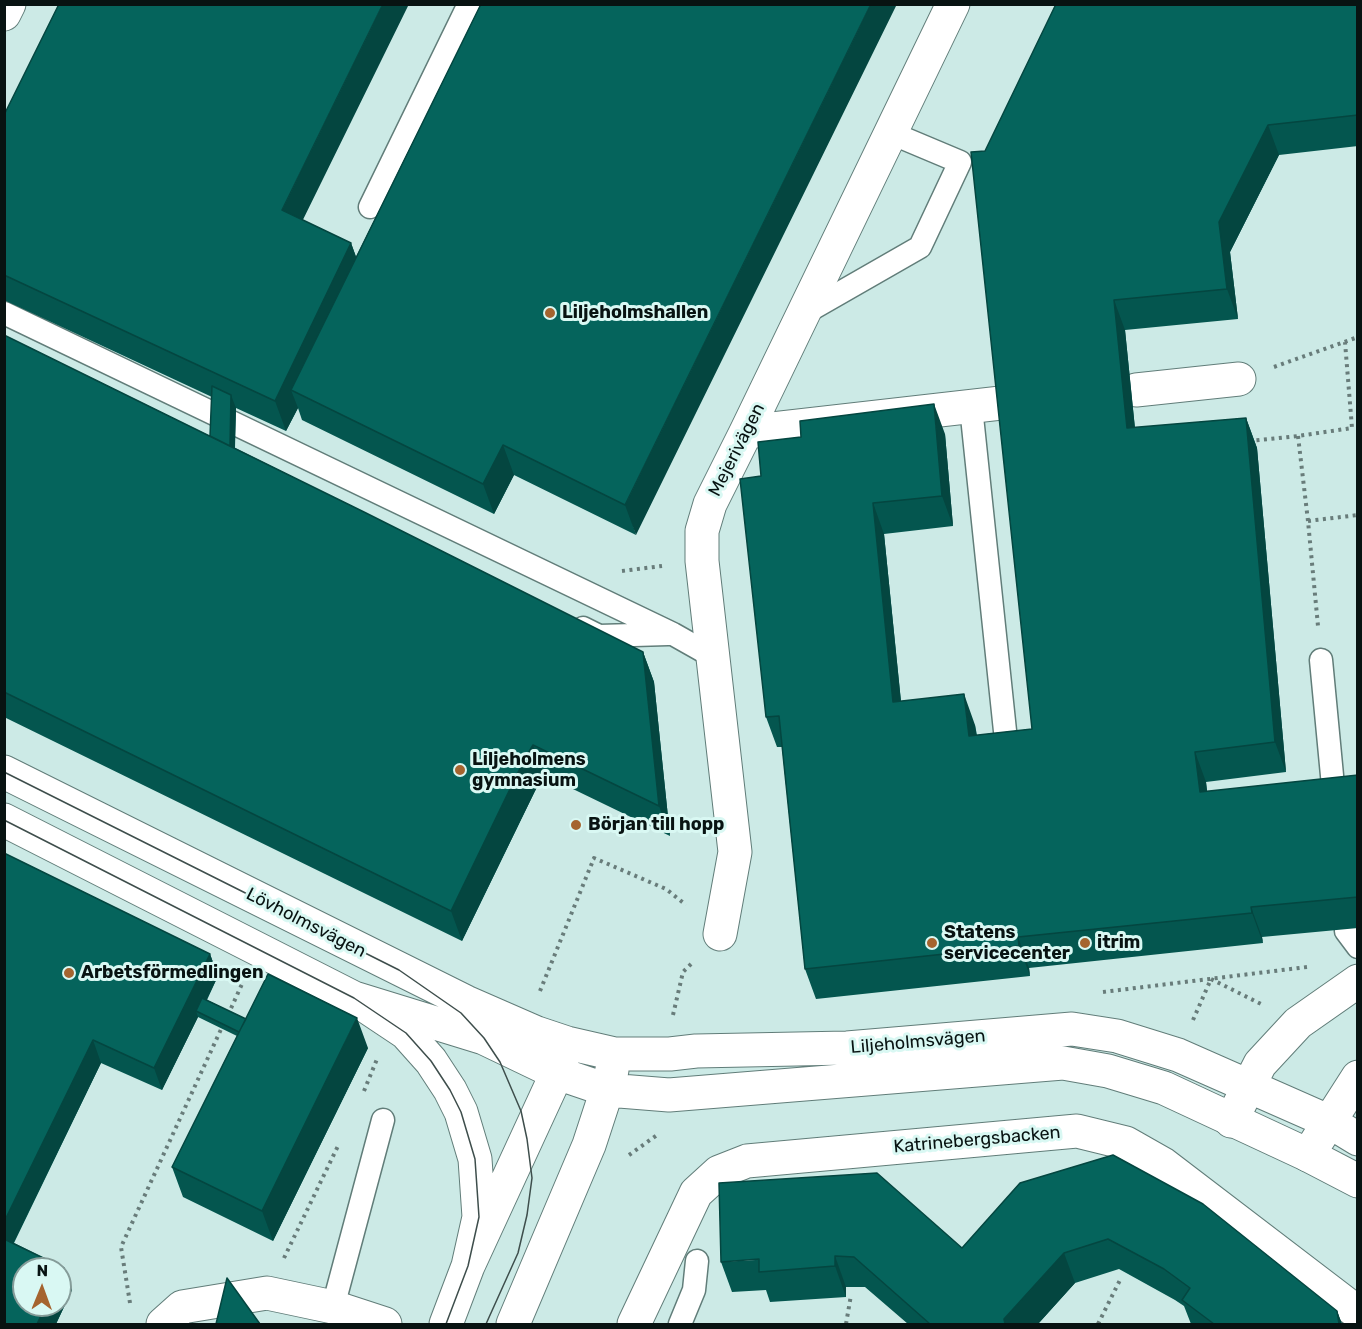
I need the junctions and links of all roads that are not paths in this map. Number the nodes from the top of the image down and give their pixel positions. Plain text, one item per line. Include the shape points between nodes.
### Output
1 (9, 4) edge
2 (469, 4) edge
3 (953, 4) edge
4 (4, 14) edge
5 (891, 133) junction
6 (370, 207) dead end
7 (4, 313) edge
8 (803, 314) junction
9 (1239, 380) road end
10 (1136, 390) dead end
11 (986, 405) joint
12 (746, 432) junction
13 (567, 621) edge
14 (673, 634) junction
15 (712, 656) junction
16 (1322, 660) road end
17 (1007, 750) edge
18 (4, 772) edge
19 (1335, 807) edge
20 (4, 820) edge
21 (720, 934) road end
22 (1358, 981) edge
23 (354, 998) junction
24 (615, 1053) junction
25 (562, 1058) junction
26 (1358, 1077) edge
27 (1248, 1085) junction
28 (607, 1090) junction
29 (383, 1120) road end
30 (1231, 1121) junction
31 (1330, 1122) junction
32 (1358, 1139) edge
33 (1308, 1155) junction
34 (1358, 1181) edge
35 (697, 1261) dead end
36 (468, 1266) junction
37 (333, 1307) junction
38 (1358, 1313) edge
39 (163, 1324) edge
40 (385, 1324) edge
41 (446, 1324) edge
42 (513, 1324) edge
43 (634, 1324) edge
44 (680, 1324) edge

1 - 4 street
2 - 6 lane
3 - 5 street, Mejerivägen
5 - 8 street, Mejerivägen
5 - 8 lane via 960,162 921,247
7 - 14 lane
8 - 12 street, Mejerivägen
9 - 10 street
11 - 12 street
11 - 17 lane
12 - 15 street, Mejerivägen via 710,504 702,531
13 - 14 lane via 599,636
14 - 15 lane
15 - 21 street, Mejerivägen via 735,852
16 - 19 lane
18 - 25 street, Lövholmsvägen via 456,997 537,1033
20 - 23 street, Lövholmsvägen
22 - 27 street via 1299,1023 1260,1064
23 - 25 street, Lövholmsvägen
23 - 36 street, Lövholmsvägen via 405,1033 430,1061 461,1112 475,1159 479,1217
24 - 25 street, Lövholmsvägen
24 - 27 street, Liljeholmsvägen via 847,1048 1072,1029 1117,1036 1178,1055
24 - 28 street
25 - 28 street, Lövholmsvägen
25 - 36 street
26 - 31 street
27 - 30 street
27 - 31 street, Liljeholmsvägen
28 - 30 street, Liljeholmsvägen via 669,1095 1063,1064 1108,1071 1164,1088
28 - 42 street via 589,1145
29 - 37 lane
30 - 33 street, Liljeholmsvägen
31 - 32 street, Liljeholmsvägen
31 - 33 street
33 - 34 street, Liljeholmsvägen
35 - 44 lane via 694,1290
36 - 41 street
37 - 39 street via 267,1293 182,1308
37 - 40 street
38 - 43 street, Katrinebergsbacken via 1163,1164 1126,1143 1077,1131 747,1161 719,1172 696,1193

